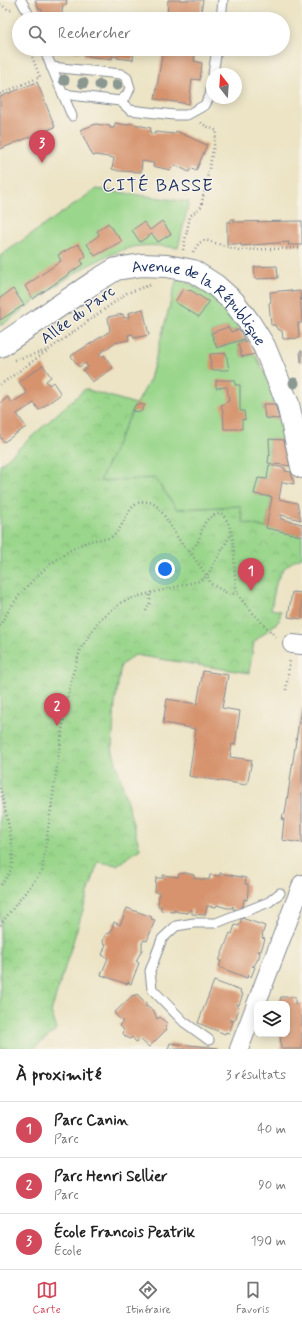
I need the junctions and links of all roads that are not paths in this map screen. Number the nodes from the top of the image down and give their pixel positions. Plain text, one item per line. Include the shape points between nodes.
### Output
1 (21, 0) edge
2 (223, 0) edge
3 (27, 12) edge
4 (222, 12) edge
5 (47, 56) edge
6 (216, 56) edge
7 (51, 67) junction
8 (214, 68) edge
9 (63, 94) junction
10 (120, 101) junction
11 (206, 102) edge
12 (72, 116) dead end
13 (4, 354) edge
14 (302, 467) edge
15 (302, 884) edge
16 (280, 893) dead end
17 (209, 1040) dead end
18 (239, 1049) edge

1 - 3 lane
2 - 4 lane
5 - 7 lane
6 - 8 lane
7 - 9 lane
7 - 10 lane via 122,74 127,78 130,88
9 - 10 lane
9 - 12 lane
10 - 11 lane via 130,110 174,115 188,114
13 - 14 street, Avenue de la République via 96,281 116,269 142,265 167,266 193,272 215,285 234,302 264,346 288,404
15 - 18 street
16 - 17 lane via 269,902 216,923 176,926 162,939 150,971 152,989 184,1022

